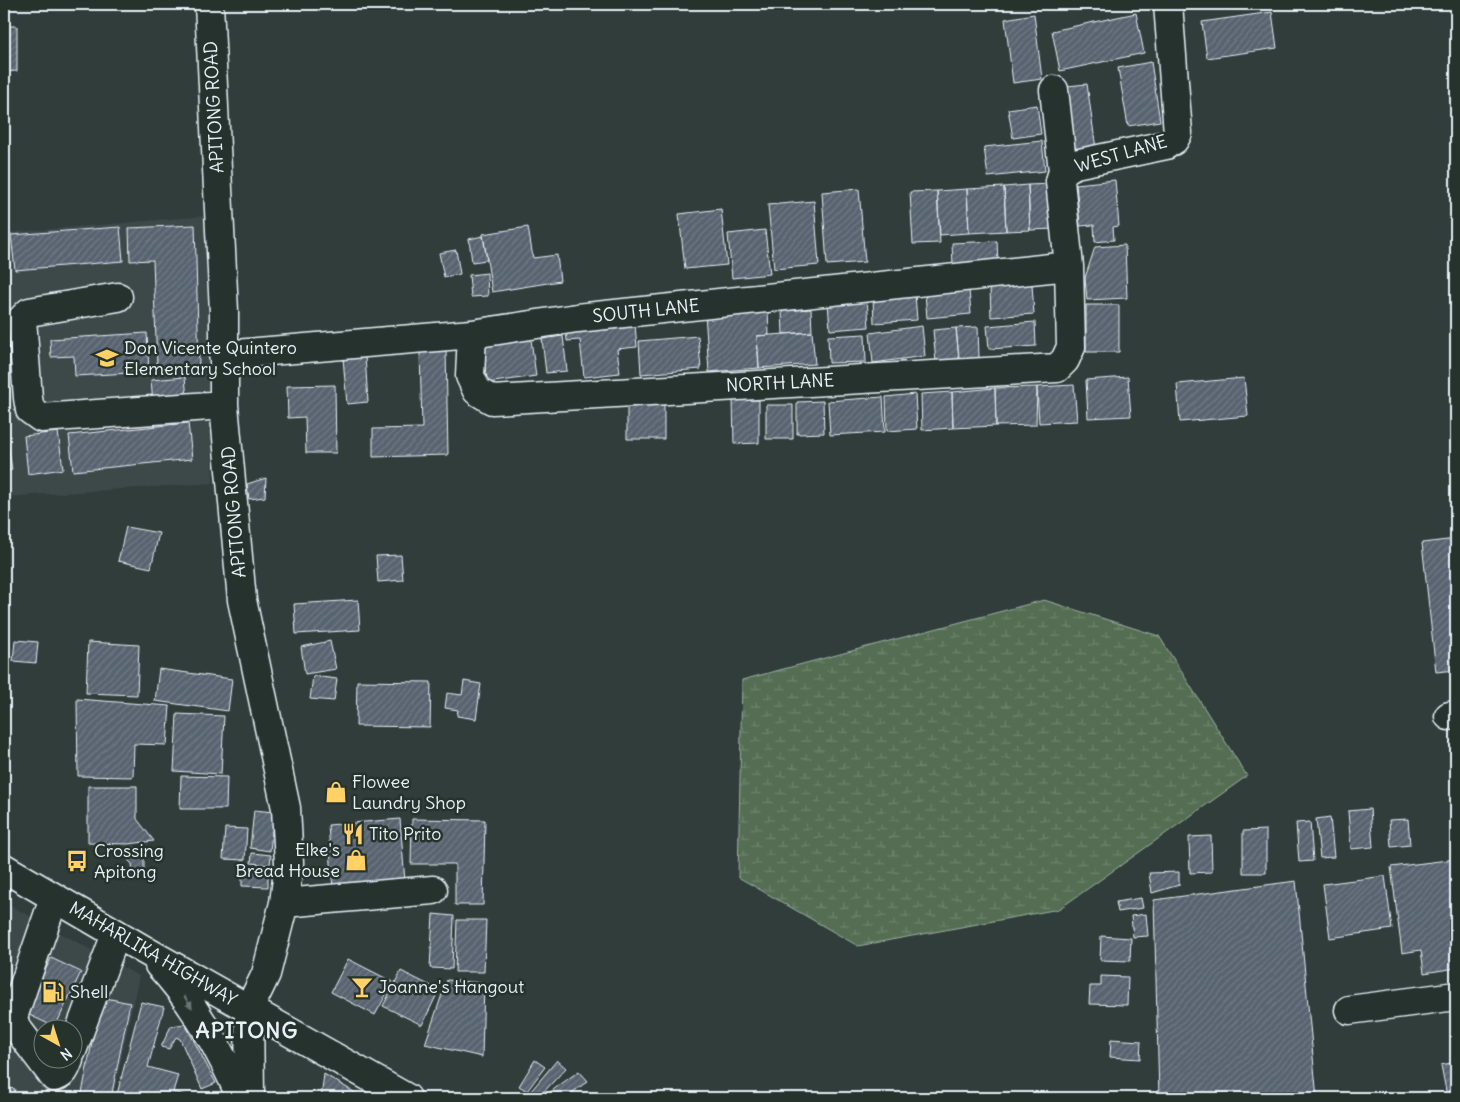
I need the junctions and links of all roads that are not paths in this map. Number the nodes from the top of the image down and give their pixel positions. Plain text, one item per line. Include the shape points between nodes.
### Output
1 (209, 4) edge
2 (1168, 4) edge
3 (1054, 90) dead end
4 (1063, 171) junction
5 (1069, 266) junction
6 (118, 297) dead end
7 (472, 334) junction
8 (223, 355) junction
9 (1065, 360) joint
10 (224, 405) junction
11 (4, 868) edge
12 (433, 890) dead end
13 (54, 898) junction
14 (284, 903) junction
15 (116, 934) junction
16 (146, 952) junction
17 (1456, 996) edge
18 (249, 1009) junction
19 (1348, 1010) dead end
20 (82, 1024) edge
21 (32, 1048) edge
22 (49, 1070) edge
23 (66, 1070) edge
24 (241, 1098) edge
25 (250, 1098) edge
26 (407, 1098) edge

1 - 8 street, APITONG ROAD via 224,303
2 - 4 street, WEST LANE via 1178,134 1166,145 1075,164
3 - 4 street
4 - 5 street, WEST LANE via 1060,181
5 - 7 street, SOUTH LANE via 577,318
5 - 9 street, WEST LANE via 1071,347
6 - 10 street via 30,312 22,319 30,410 42,418
7 - 8 street, SOUTH LANE
7 - 9 street, NORTH LANE via 470,376 477,391 492,400 1056,368
8 - 10 street, APITONG ROAD
10 - 14 street, APITONG ROAD via 242,600 286,808 289,863
11 - 13 street, MAHARLIKA HIGHWAY
12 - 14 street
13 - 15 street, MAHARLIKA HIGHWAY
13 - 21 street via 13,1017 16,1027
14 - 18 street, APITONG ROAD via 266,974
15 - 16 street, MAHARLIKA HIGHWAY
15 - 20 street
16 - 18 street, MAHARLIKA HIGHWAY
16 -> 24 street via 188,1003
17 - 19 street
18 - 25 street
18 - 26 street, MAHARLIKA HIGHWAY
22 - 23 street via 54,1077

